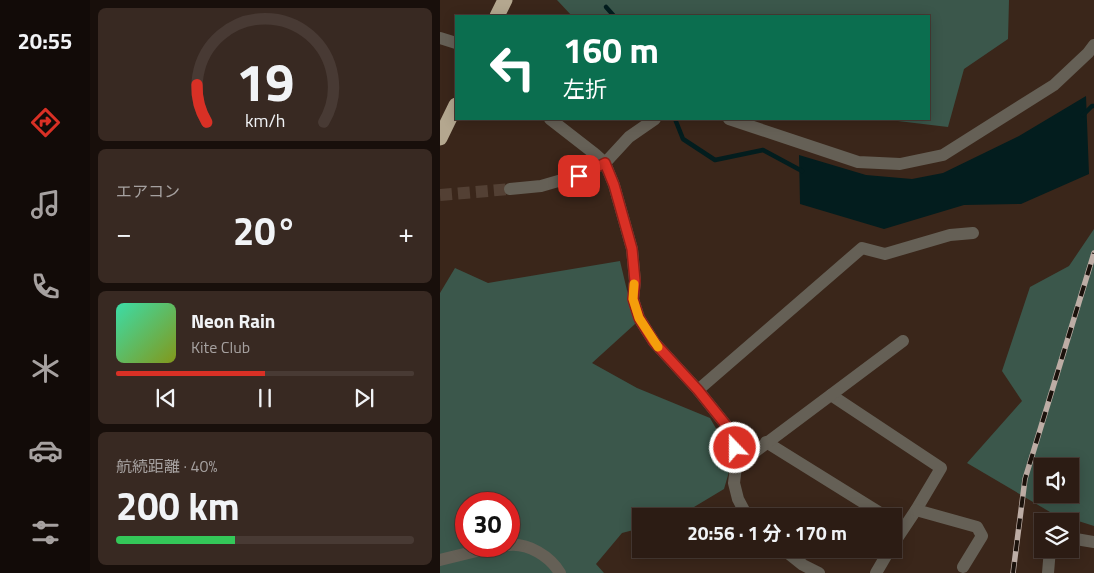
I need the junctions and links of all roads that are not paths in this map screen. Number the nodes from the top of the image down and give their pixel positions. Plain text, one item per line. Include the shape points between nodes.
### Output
1 (505, 0) edge
2 (498, 15) edge
3 (440, 38) edge
4 (455, 43) edge
5 (1094, 45) edge
6 (455, 107) edge
7 (551, 120) edge
8 (654, 120) edge
9 (732, 120) edge
10 (440, 138) edge
11 (605, 163) junction
12 (510, 189) tunnel mouth
13 (972, 232) dead end
14 (903, 341) dead end
15 (698, 390) junction
16 (830, 395) junction
17 (766, 442) junction
18 (736, 466) junction
19 (743, 508) edge
20 (872, 508) edge
21 (916, 510) junction
22 (902, 521) edge
23 (1079, 540) edge
24 (1094, 542) edge
25 (520, 545) edge
26 (455, 556) edge
27 (794, 558) edge
28 (885, 558) edge
29 (1049, 558) edge
30 (440, 560) edge
31 (963, 567) dead end
32 (560, 573) edge
33 (818, 573) edge
34 (876, 573) edge
35 (1048, 573) edge

1 - 2 highway
3 - 4 street
5 - 9 street via 1054,85 944,155 900,164 858,162
6 - 10 highway
7 - 11 street
8 - 11 street via 629,137
11 - 12 street via 579,176 541,186
11 - 15 street via 632,249 633,299 639,318 654,342
13 - 15 street via 885,254 862,248
14 - 16 street
15 - 18 street via 734,435
16 - 17 street
16 - 21 street via 941,468
17 - 18 street
17 - 20 street
18 - 19 street via 734,484
21 - 22 street
21 - 31 street via 977,527 982,536
23 - 24 street
25 - 32 street via 544,555
26 - 30 street
27 - 33 street
28 - 34 street
29 - 35 street

